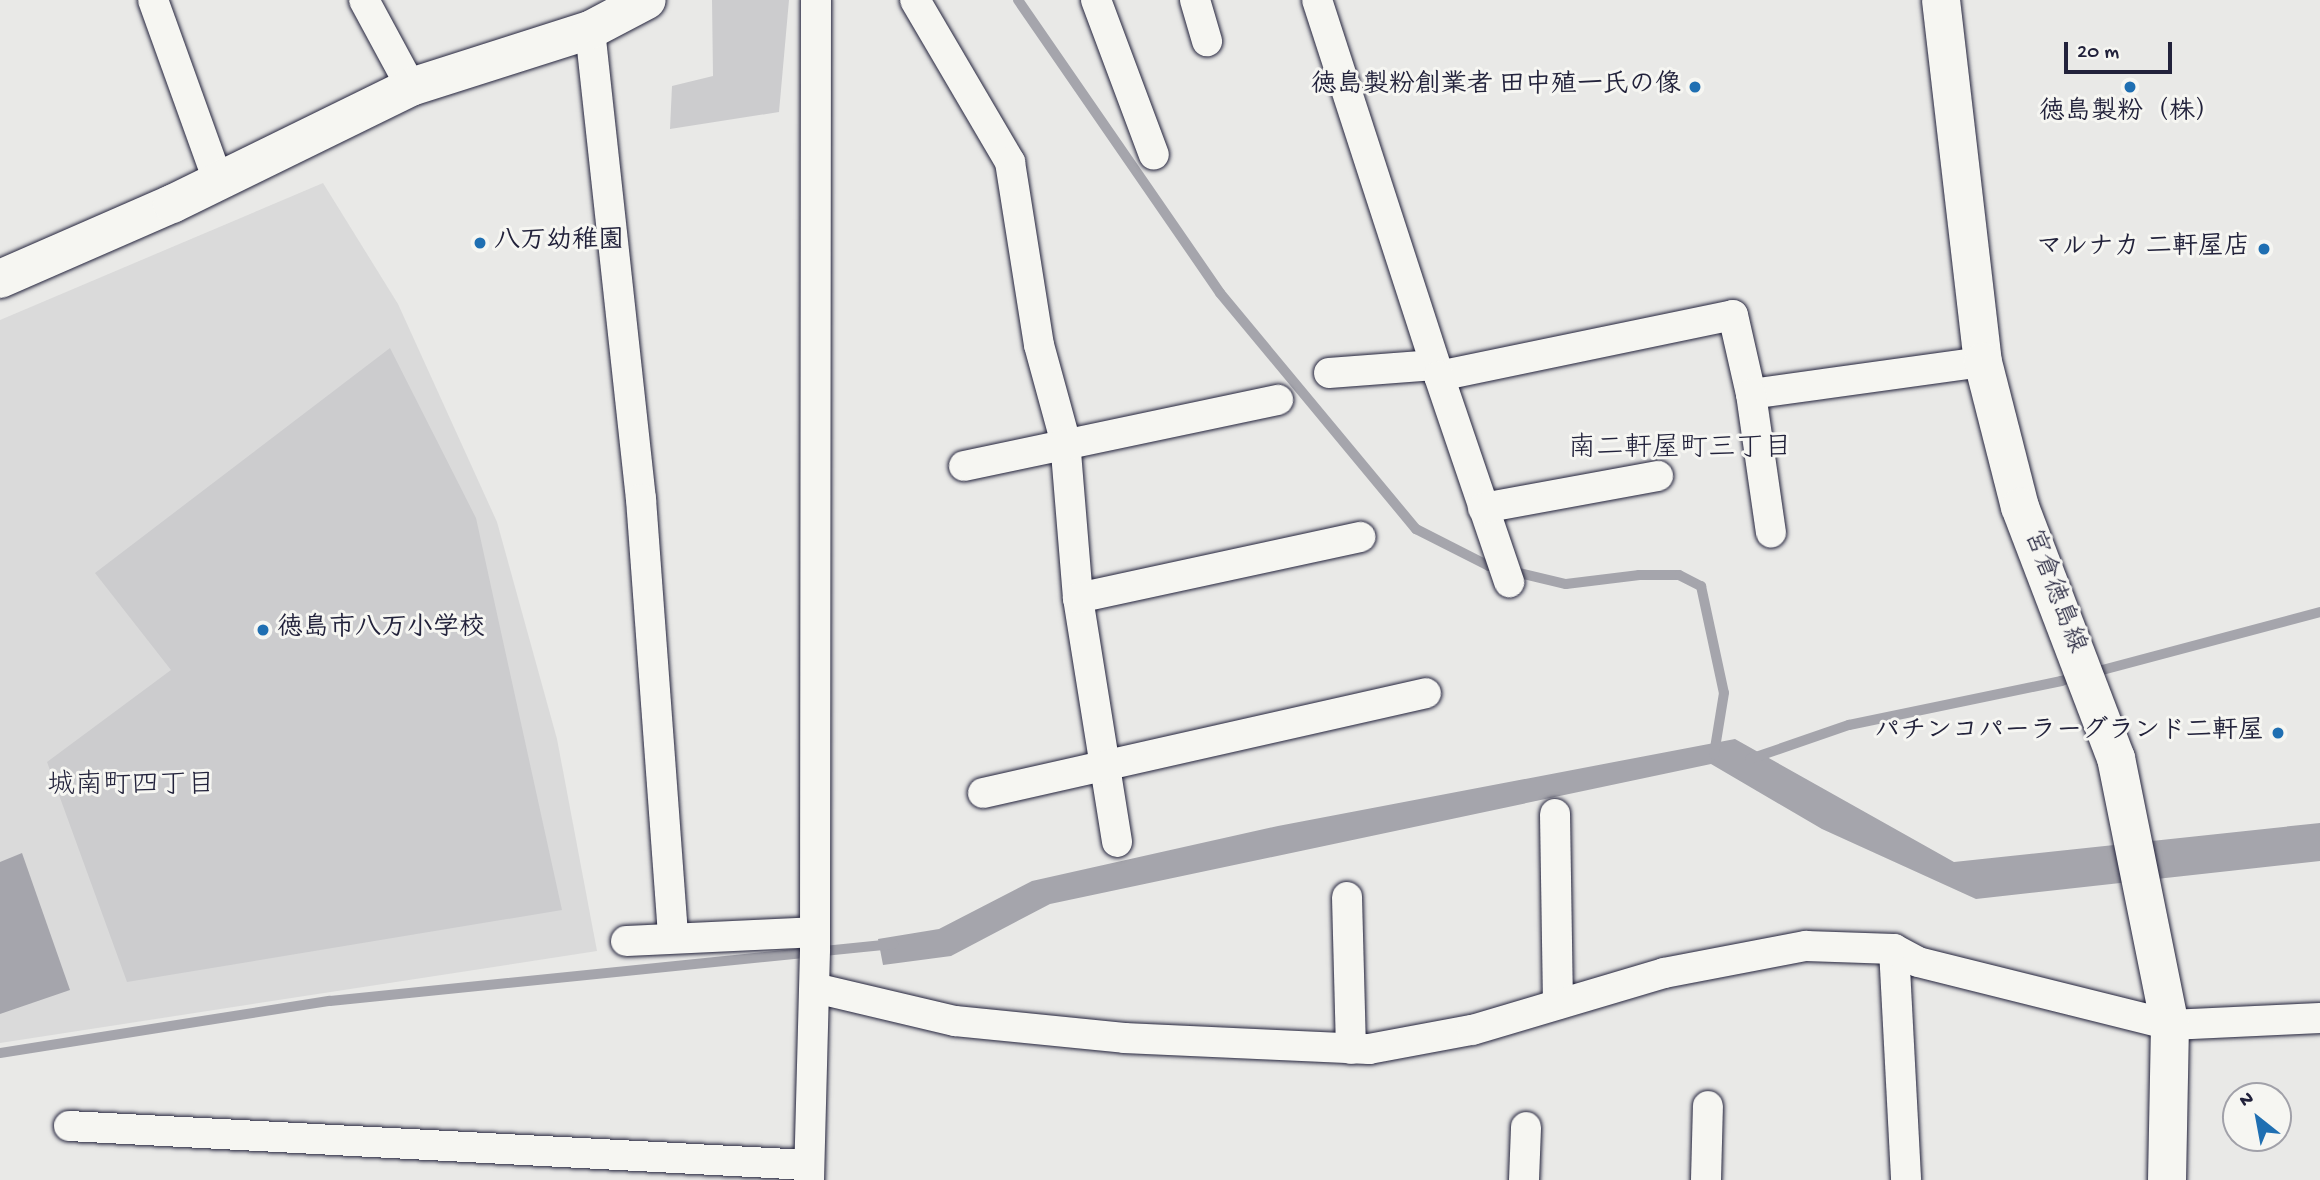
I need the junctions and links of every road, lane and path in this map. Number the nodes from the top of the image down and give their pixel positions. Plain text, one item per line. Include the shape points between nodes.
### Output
1 (153, 0) edge
2 (364, 0) edge
3 (647, 0) edge
4 (816, 0) edge
5 (915, 0) edge
6 (1096, 0) edge
7 (1195, 0) edge
8 (1317, 0) edge
9 (1941, 0) edge
10 (590, 30) junction
11 (1207, 41) dead end
12 (411, 87) junction
13 (1154, 155) dead end
14 (219, 183) junction
15 (0, 279) edge
16 (1983, 362) junction
17 (1437, 371) junction
18 (1329, 373) dead end
19 (1751, 394) junction
20 (1278, 400) dead end
21 (1065, 440) junction
22 (964, 466) dead end
23 (1658, 476) dead end
24 (1483, 508) junction
25 (1771, 533) dead end
26 (1360, 537) dead end
27 (1509, 582) dead end
28 (1079, 598) junction
29 (1426, 693) dead end
30 (1104, 767) junction
31 (983, 793) dead end
32 (1555, 814) dead end
33 (1116, 842) dead end
34 (1347, 897) dead end
35 (814, 932) junction
36 (673, 935) junction
37 (626, 941) dead end
38 (1894, 950) junction
39 (815, 988) junction
40 (1559, 1004) junction
41 (2320, 1017) edge
42 (2170, 1025) junction
43 (1351, 1049) junction
44 (1708, 1106) dead end
45 (69, 1126) dead end
46 (1526, 1127) dead end
47 (809, 1173) edge
48 (1524, 1180) edge
49 (1706, 1180) edge
50 (1906, 1180) edge
51 (2167, 1180) edge

1 - 14 street
2 - 12 street
3 - 10 main road
4 - 35 street
5 - 21 street via 1010,162 1039,345
6 - 13 street
7 - 11 street
8 - 17 street
9 - 16 main road, 宮倉徳島線
10 - 12 main road
10 - 36 street via 641,499
12 - 14 main road
14 - 15 main road
16 - 19 street
16 - 42 main road, 宮倉徳島線 via 2020,507 2116,758
17 - 18 street
17 - 19 street via 1733,315
17 - 24 street
19 - 25 street
20 - 21 street
21 - 22 street
21 - 28 street
23 - 24 street
24 - 27 street
26 - 28 street
28 - 30 street
29 - 30 street
30 - 31 street
30 - 33 street
32 - 40 street
34 - 43 street
35 - 36 street
35 - 39 street
36 - 37 street
38 - 40 street via 1806,946 1664,973
38 - 42 street via 1918,962
38 - 50 street
39 - 43 street via 955,1021 1124,1038
39 - 47 street
40 - 43 street via 1472,1030
41 - 42 street
42 - 51 main road, 宮倉徳島線
44 - 49 street
45 - 47 street
46 - 48 street

